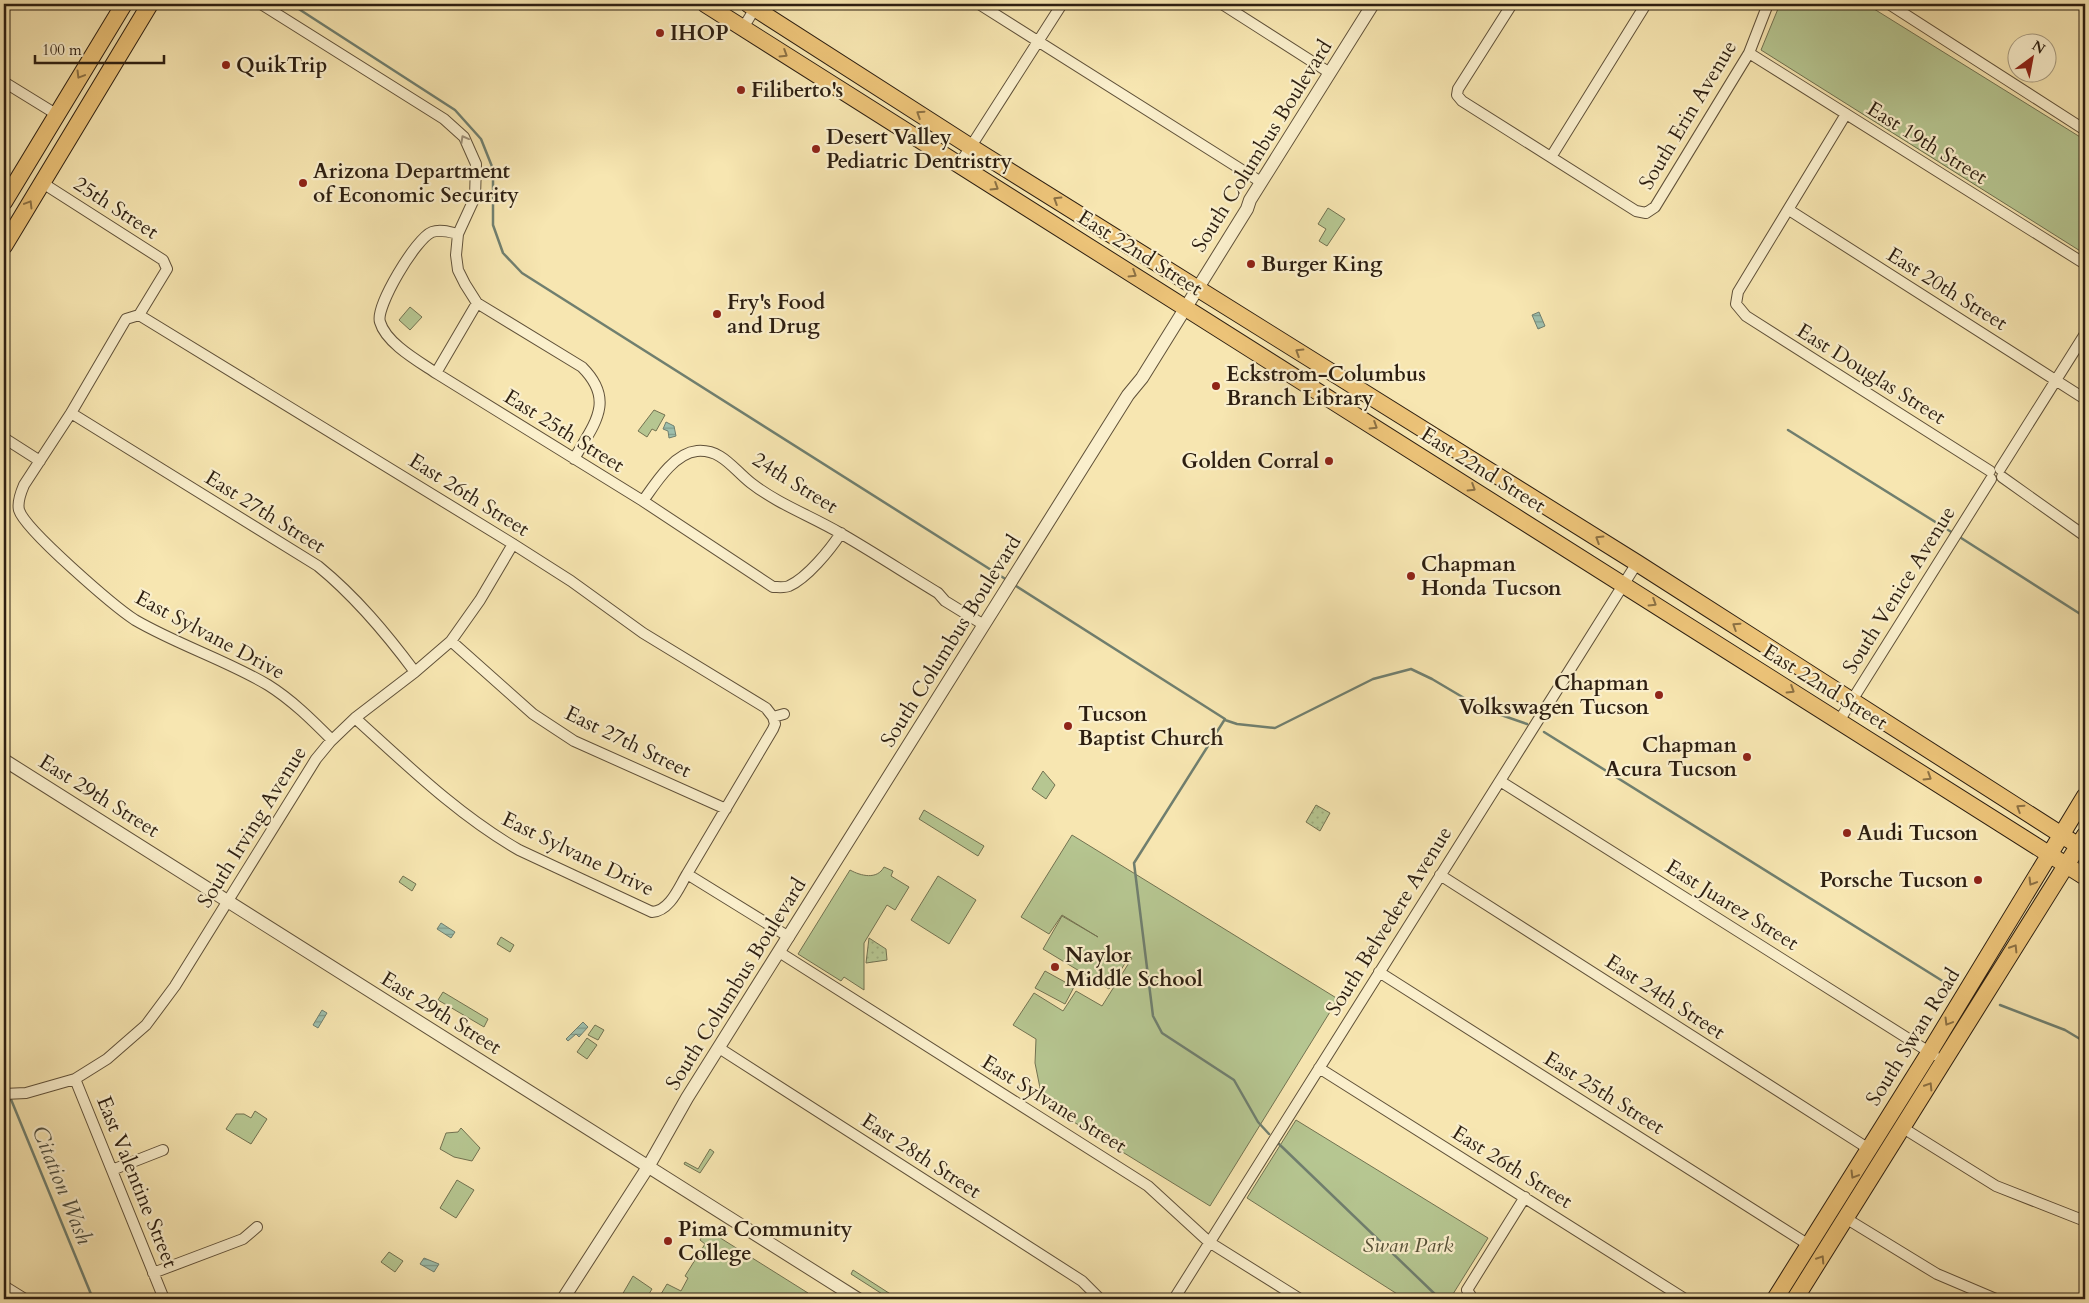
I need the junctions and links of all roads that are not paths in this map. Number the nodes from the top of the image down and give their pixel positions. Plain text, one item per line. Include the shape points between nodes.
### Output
1 (124, 4) edge
2 (150, 4) edge
3 (261, 4) edge
4 (705, 4) edge
5 (979, 4) edge
6 (1062, 4) edge
7 (1222, 4) edge
8 (1373, 4) edge
9 (1512, 4) edge
10 (1646, 4) edge
11 (1768, 4) edge
12 (1889, 4) edge
13 (754, 5) edge
14 (743, 28) junction
15 (1038, 42) junction
16 (1750, 52) junction
17 (1330, 73) junction
18 (4, 82) edge
19 (56, 114) junction
20 (1846, 114) junction
21 (2085, 130) edge
22 (971, 147) junction
23 (1551, 157) junction
24 (959, 165) junction
25 (42, 182) junction
26 (1261, 182) junction
27 (4, 202) edge
28 (1789, 210) junction
29 (458, 234) junction
30 (4, 246) edge
31 (2085, 264) edge
32 (1198, 288) junction
33 (477, 302) junction
34 (1186, 307) junction
35 (139, 315) junction
36 (2085, 334) edge
37 (436, 373) junction
38 (2056, 380) junction
39 (2085, 399) edge
40 (71, 413) junction
41 (4, 438) edge
42 (574, 459) junction
43 (40, 461) junction
44 (1996, 474) junction
45 (643, 501) junction
46 (841, 533) junction
47 (2085, 536) edge
48 (513, 544) junction
49 (1637, 563) junction
50 (1623, 584) junction
51 (986, 622) junction
52 (452, 641) junction
53 (415, 672) junction
54 (1852, 700) junction
55 (784, 714) dead end
56 (773, 717) junction
57 (354, 718) junction
58 (1839, 721) junction
59 (332, 740) junction
60 (4, 760) edge
61 (1500, 781) junction
62 (2085, 796) edge
63 (726, 809) junction
64 (2061, 834) junction
65 (2083, 843) edge
66 (2049, 854) junction
67 (2066, 865) junction
68 (687, 874) junction
69 (1440, 875) junction
70 (2085, 877) edge
71 (228, 901) junction
72 (789, 937) junction
73 (779, 952) junction
74 (1379, 972) junction
75 (719, 1048) junction
76 (1929, 1053) junction
77 (1945, 1059) junction
78 (1319, 1068) junction
79 (75, 1079) junction
80 (4, 1094) edge
81 (1903, 1128) junction
82 (1869, 1149) junction
83 (163, 1150) dead end
84 (648, 1167) junction
85 (112, 1170) junction
86 (1525, 1197) junction
87 (1847, 1219) junction
88 (2085, 1221) edge
89 (257, 1227) dead end
90 (1210, 1242) junction
91 (1809, 1245) junction
92 (153, 1273) junction
93 (4, 1286) edge
94 (25, 1299) edge
95 (164, 1299) edge
96 (563, 1299) edge
97 (858, 1299) edge
98 (1100, 1299) edge
99 (1174, 1299) edge
100 (1300, 1299) edge
101 (1473, 1299) edge
102 (1685, 1299) edge
103 (1775, 1299) edge
104 (1795, 1299) edge
105 (1996, 1299) edge

1 -> 19 main road
2 - 25 main road
29 -> 3 street via 475,197 476,164 460,132
4 - 14 main road, East 22nd Street
5 - 15 street
6 - 15 street
7 - 17 street
8 - 17 street, South Columbus Boulevard
9 - 23 street via 1457,95
10 - 23 street
11 - 16 street, South Erin Avenue
12 - 21 street
13 - 14 street
22 -> 13 main road, East 22nd Street
14 -> 24 main road, East 22nd Street
15 - 22 street
15 - 26 street
16 - 20 street, East 19th Street
16 - 23 street, South Erin Avenue via 1655,207 1643,215
17 - 26 street, South Columbus Boulevard
18 - 19 street
19 - 27 main road
20 - 28 street
20 - 31 street, East 19th Street
22 - 24 street
32 -> 22 main road, East 22nd Street
24 -> 34 main road, East 22nd Street
30 -> 25 main road
25 - 35 street, 25th Street via 163,260 167,269
26 - 32 street, South Columbus Boulevard
28 - 38 street, East 20th Street
28 - 44 street, East Douglas Street via 1733,304 1746,316
29 - 33 street via 458,270
29 - 37 street, East 25th Street via 438,231 422,238 412,250 381,308 380,322 390,338 402,351
32 - 34 street, South Columbus Boulevard
49 -> 32 main road, East 22nd Street
33 - 37 street
33 - 42 street via 582,367 594,378 600,393 600,410
34 -> 50 main road, East 22nd Street
34 - 51 street, South Columbus Boulevard
35 - 40 street via 126,319
35 - 48 street, East 26th Street
36 - 38 street, South Venice Avenue
37 - 42 street, East 25th Street
38 - 39 street, East 20th Street
38 - 44 street, South Venice Avenue
40 - 43 street
40 - 53 street, East 27th Street via 318,566 372,617
41 - 43 street
42 - 45 street, East 25th Street
43 - 59 street, East Sylvane Drive via 20,495 20,511 40,538 114,604 148,627 270,686
44 - 47 street, East Douglas Street
44 - 54 street, South Venice Avenue
45 - 46 street, 24th Street via 663,473 685,454 708,451 723,458 751,483 793,509
45 - 46 street, East 25th Street via 773,587 788,586 803,576 832,547
46 - 51 street, 24th Street via 938,593 946,594
48 - 52 street, South Irving Avenue
48 - 56 street, East 26th Street via 571,581 643,634 766,708
49 - 50 street, South Belvedere Avenue
54 -> 49 main road, East 22nd Street
50 -> 58 main road, East 22nd Street
50 - 61 street, South Belvedere Avenue
51 - 72 street, South Columbus Boulevard
52 - 53 street, South Irving Avenue
52 - 63 street, East 27th Street via 533,714 574,741
53 - 57 street, South Irving Avenue
54 - 58 street, South Venice Avenue
64 -> 54 main road, East 22nd Street
55 - 56 street
56 - 63 street via 773,729
57 - 59 street, South Irving Avenue
57 - 68 street, East Sylvane Drive via 456,808 500,839 647,910 660,916
58 -> 66 main road, East 22nd Street
59 - 71 street, South Irving Avenue via 305,774
60 - 71 street, East 29th Street
61 - 69 street, South Belvedere Avenue
61 - 76 street, East Juarez Street
62 - 64 main road, South Swan Road
63 - 68 street
64 - 65 main road, East 22nd Street
64 - 66 main road, South Swan Road
65 - 67 main road, South Swan Road
66 - 67 main road, East 22nd Street
66 -> 76 main road, South Swan Road
67 - 70 main road, East 22nd Street
77 -> 67 main road, South Swan Road
68 - 72 street, East Sylvane Drive
69 - 74 street, South Belvedere Avenue
69 - 82 street, East 24th Street
71 - 79 street, South Irving Avenue via 146,1025 107,1059
71 - 84 street, East 29th Street
72 - 73 street, South Columbus Boulevard
73 - 75 street, South Columbus Boulevard
73 - 90 street, East Sylvane Street via 1148,1186
74 - 78 street, South Belvedere Avenue
74 - 91 street, East 25th Street
75 - 84 street, South Columbus Boulevard
75 - 98 street, East 28th Street via 1082,1281
76 - 77 street, East Juarez Street
76 - 82 main road, South Swan Road
81 -> 77 main road, South Swan Road
78 - 86 street, East 26th Street
78 - 90 street, South Belvedere Avenue
79 - 80 street, South Irving Avenue via 26,1093
79 - 85 street, East Valentine Street
81 - 87 main road, South Swan Road
81 - 88 street via 1996,1186
82 -> 91 main road, South Swan Road
83 - 85 street
84 - 96 street, South Columbus Boulevard
84 - 97 street, East 29th Street
85 - 92 street, East Valentine Street
86 - 101 street via 1467,1290
86 - 102 street, East 26th Street
104 -> 87 main road, South Swan Road
87 - 105 street via 1937,1274
89 - 92 street via 243,1239
90 - 99 street, South Belvedere Avenue
90 - 100 street, East Sylvane Street
91 - 103 main road, South Swan Road
92 - 95 street, East Valentine Street
93 - 94 street

